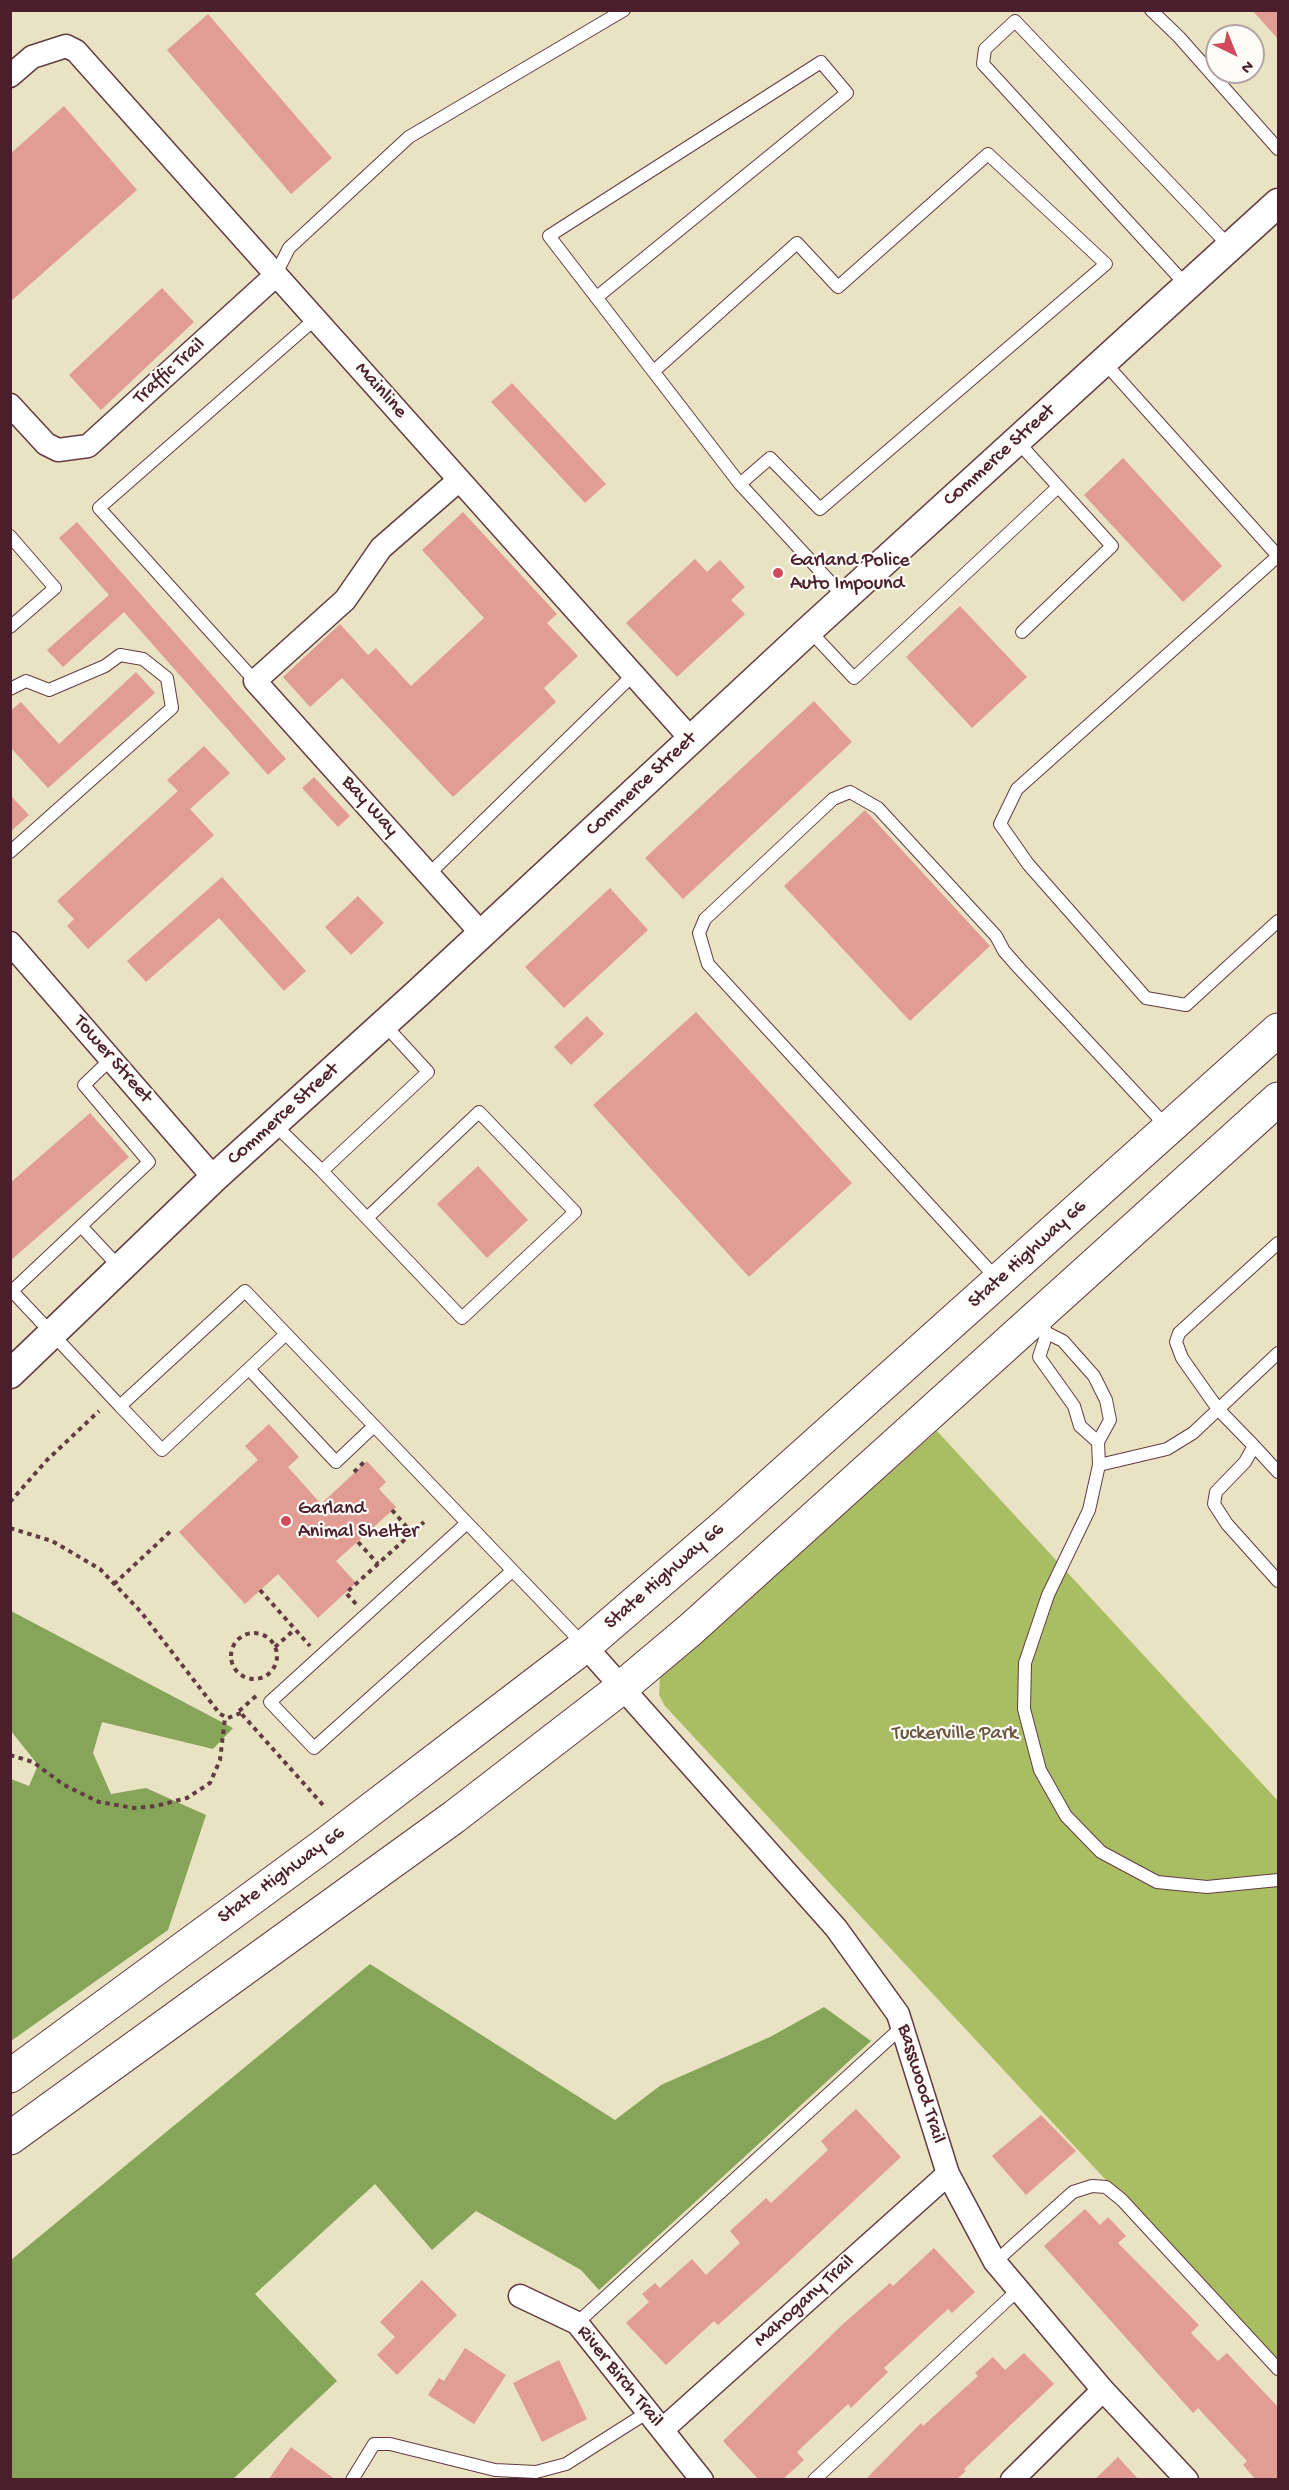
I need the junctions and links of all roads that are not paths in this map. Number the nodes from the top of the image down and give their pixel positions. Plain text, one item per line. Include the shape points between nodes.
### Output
1 (624, 10) edge
2 (1151, 10) edge
3 (10, 76) edge
4 (1278, 149) edge
5 (1278, 203) edge
6 (1230, 247) junction
7 (275, 276) junction
8 (1187, 286) junction
9 (597, 297) junction
10 (315, 319) junction
11 (1104, 362) junction
12 (654, 371) junction
13 (10, 405) edge
14 (1017, 441) junction
15 (459, 480) junction
16 (740, 484) junction
17 (1059, 487) junction
18 (13, 543) edge
19 (844, 597) junction
20 (10, 627) edge
21 (808, 630) junction
22 (1022, 632) dead end
23 (633, 675) junction
24 (255, 681) junction
25 (10, 689) edge
26 (691, 740) junction
27 (10, 852) edge
28 (429, 874) junction
29 (1278, 921) edge
30 (482, 934) junction
31 (10, 943) edge
32 (384, 1024) junction
33 (1278, 1030) edge
34 (111, 1059) junction
35 (1278, 1099) edge
36 (274, 1124) junction
37 (1169, 1129) junction
38 (322, 1171) junction
39 (214, 1178) junction
40 (367, 1218) junction
41 (81, 1226) junction
42 (1278, 1243) edge
43 (120, 1268) junction
44 (999, 1281) junction
45 (1042, 1324) junction
46 (52, 1334) junction
47 (286, 1334) junction
48 (1278, 1353) edge
49 (249, 1369) junction
50 (10, 1374) edge
51 (120, 1406) junction
52 (1218, 1409) junction
53 (374, 1426) junction
54 (1098, 1442) junction
55 (1254, 1446) junction
56 (1099, 1465) junction
57 (1278, 1472) edge
58 (467, 1523) junction
59 (512, 1571) junction
60 (1278, 1581) edge
61 (585, 1646) junction
62 (621, 1688) junction
63 (1278, 1880) edge
64 (902, 2027) junction
65 (10, 2076) edge
66 (10, 2138) edge
67 (948, 2174) junction
68 (995, 2262) junction
69 (1018, 2290) junction
70 (520, 2296) dead end
71 (577, 2323) junction
72 (1278, 2369) edge
73 (1103, 2390) junction
74 (648, 2412) junction
75 (662, 2430) junction
76 (352, 2480) edge
77 (702, 2480) edge
78 (814, 2480) edge
79 (1012, 2480) edge
80 (1187, 2480) edge

1 - 7 lane via 409,137 289,248
2 - 4 lane
3 - 7 street, Mainline via 32,57 66,46 76,51
5 - 6 street, Commerce Street
6 - 8 street, Commerce Street
6 - 8 lane via 1015,21 985,49 983,63
7 - 10 street, Mainline
7 - 13 street, Traffic Trail via 88,446 58,450 46,444
8 - 11 street, Commerce Street
9 - 9 lane via 549,236 820,62 846,93
9 - 12 lane
10 - 15 street, Mainline
10 - 24 lane via 99,508
11 - 14 street, Commerce Street
11 - 29 lane via 1278,556 1017,789 1000,824 1028,864 1146,998 1185,1005
12 - 16 lane
12 - 16 lane via 797,243 838,287 988,154 1106,264 820,509 770,458
14 - 17 lane
14 - 19 street, Commerce Street
15 - 23 street, Mainline
15 - 24 street via 381,548 345,600
16 - 19 lane
17 - 21 lane via 854,678
17 - 22 lane via 1112,546
18 - 20 lane via 55,588
19 - 21 street, Commerce Street
21 - 26 street, Commerce Street
23 - 26 street, Mainline
23 - 28 lane
24 - 28 street, Bay Way
25 - 27 lane via 26,681 49,690 105,666 120,655 143,659 167,678 172,708
26 - 30 street, Commerce Street
28 - 30 street, Bay Way
30 - 32 street, Commerce Street
31 - 34 street, Tower Street
32 - 36 street, Commerce Street
32 - 38 lane via 428,1072
33 - 37 main road, State Highway 66
34 - 39 street, Tower Street
34 - 41 lane via 84,1085 149,1162
35 - 45 main road
36 - 38 lane
36 - 39 street, Commerce Street
37 - 44 main road, State Highway 66
37 - 44 lane via 878,808 850,792 833,799 705,918 699,933 708,964
38 - 40 lane
39 - 43 street, Commerce Street
40 - 40 lane via 462,1318 575,1212 479,1112
41 - 43 lane
41 - 46 lane via 12,1291
42 - 52 lane via 1179,1333 1176,1342 1182,1358
43 - 46 street, Commerce Street
44 - 45 main road
44 - 61 main road, State Highway 66
45 - 54 lane via 1039,1357 1074,1406 1080,1426
45 - 54 lane via 1094,1376 1106,1400 1110,1420
45 - 62 main road
46 - 50 street, Commerce Street
46 - 51 lane
47 - 49 lane
47 - 51 lane via 244,1291
47 - 53 lane
48 - 52 lane
49 - 51 lane via 162,1450
49 - 53 lane via 336,1462
52 - 55 lane
52 - 56 lane via 1193,1434 1167,1449
53 - 58 lane
54 - 56 lane
55 - 57 lane
55 - 60 lane via 1245,1462 1216,1492 1214,1504
56 - 63 lane via 1089,1510 1048,1595 1025,1664 1024,1709 1040,1770 1066,1816 1101,1852 1157,1881 1207,1887
58 - 59 lane
58 - 59 lane via 270,1702 314,1748
59 - 61 lane
61 - 62 street, Basswood Trail
61 - 65 main road, State Highway 66 via 354,1823
62 - 64 street, Basswood Trail via 836,1928 898,2014
62 - 66 main road via 454,1817
64 - 67 street, Basswood Trail
64 - 71 lane
67 - 68 street, Basswood Trail
67 - 75 street, Mahogany Trail
68 - 69 street, Basswood Trail
68 - 72 lane via 1073,2192 1092,2186 1106,2187
69 - 73 street, Basswood Trail
69 - 78 lane
70 - 71 street, River Birch Trail
71 - 74 street, River Birch Trail
73 - 79 street
73 - 80 street, Basswood Trail
74 - 75 street, River Birch Trail
74 - 76 lane via 566,2464 536,2472 495,2470 390,2444 374,2444
75 - 77 street, River Birch Trail

